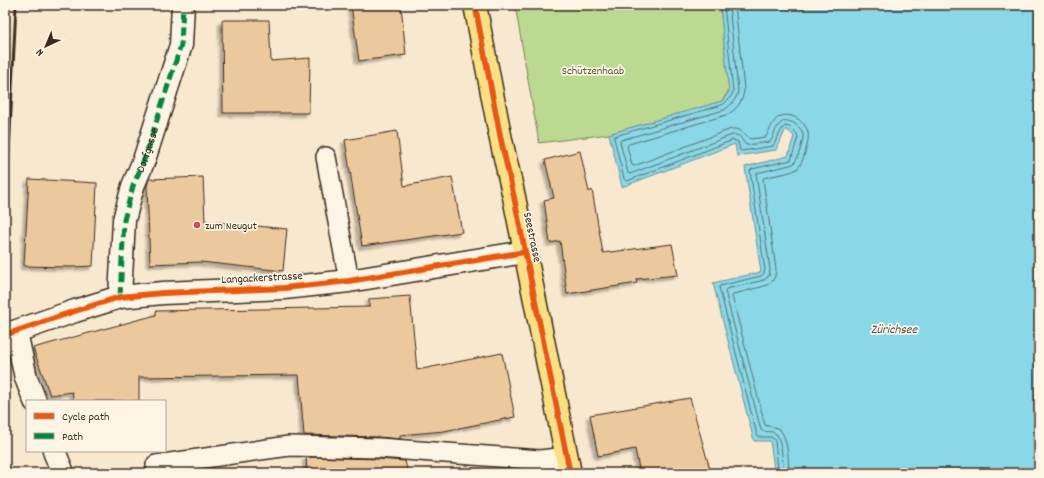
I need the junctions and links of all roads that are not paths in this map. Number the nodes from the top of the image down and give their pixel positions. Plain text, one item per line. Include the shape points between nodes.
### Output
1 (184, 5) edge
2 (475, 5) edge
3 (326, 157) dead end
4 (525, 252) junction
5 (349, 281) junction
6 (120, 297) junction
7 (10, 333) edge
8 (35, 400) edge
9 (54, 452) edge
10 (156, 465) dead end
11 (569, 465) edge
12 (63, 473) edge

1 - 6 street, Dorfgasse via 181,45 124,220
2 - 4 main road, Seestrasse
3 - 5 lane
4 - 5 street, Langackerstrasse
4 - 11 main road, Seestrasse
5 - 6 street, Langackerstrasse via 284,288
6 - 7 street, Langackerstrasse
7 - 8 street
9 - 12 street
10 - 11 lane via 289,446 379,448 540,460

